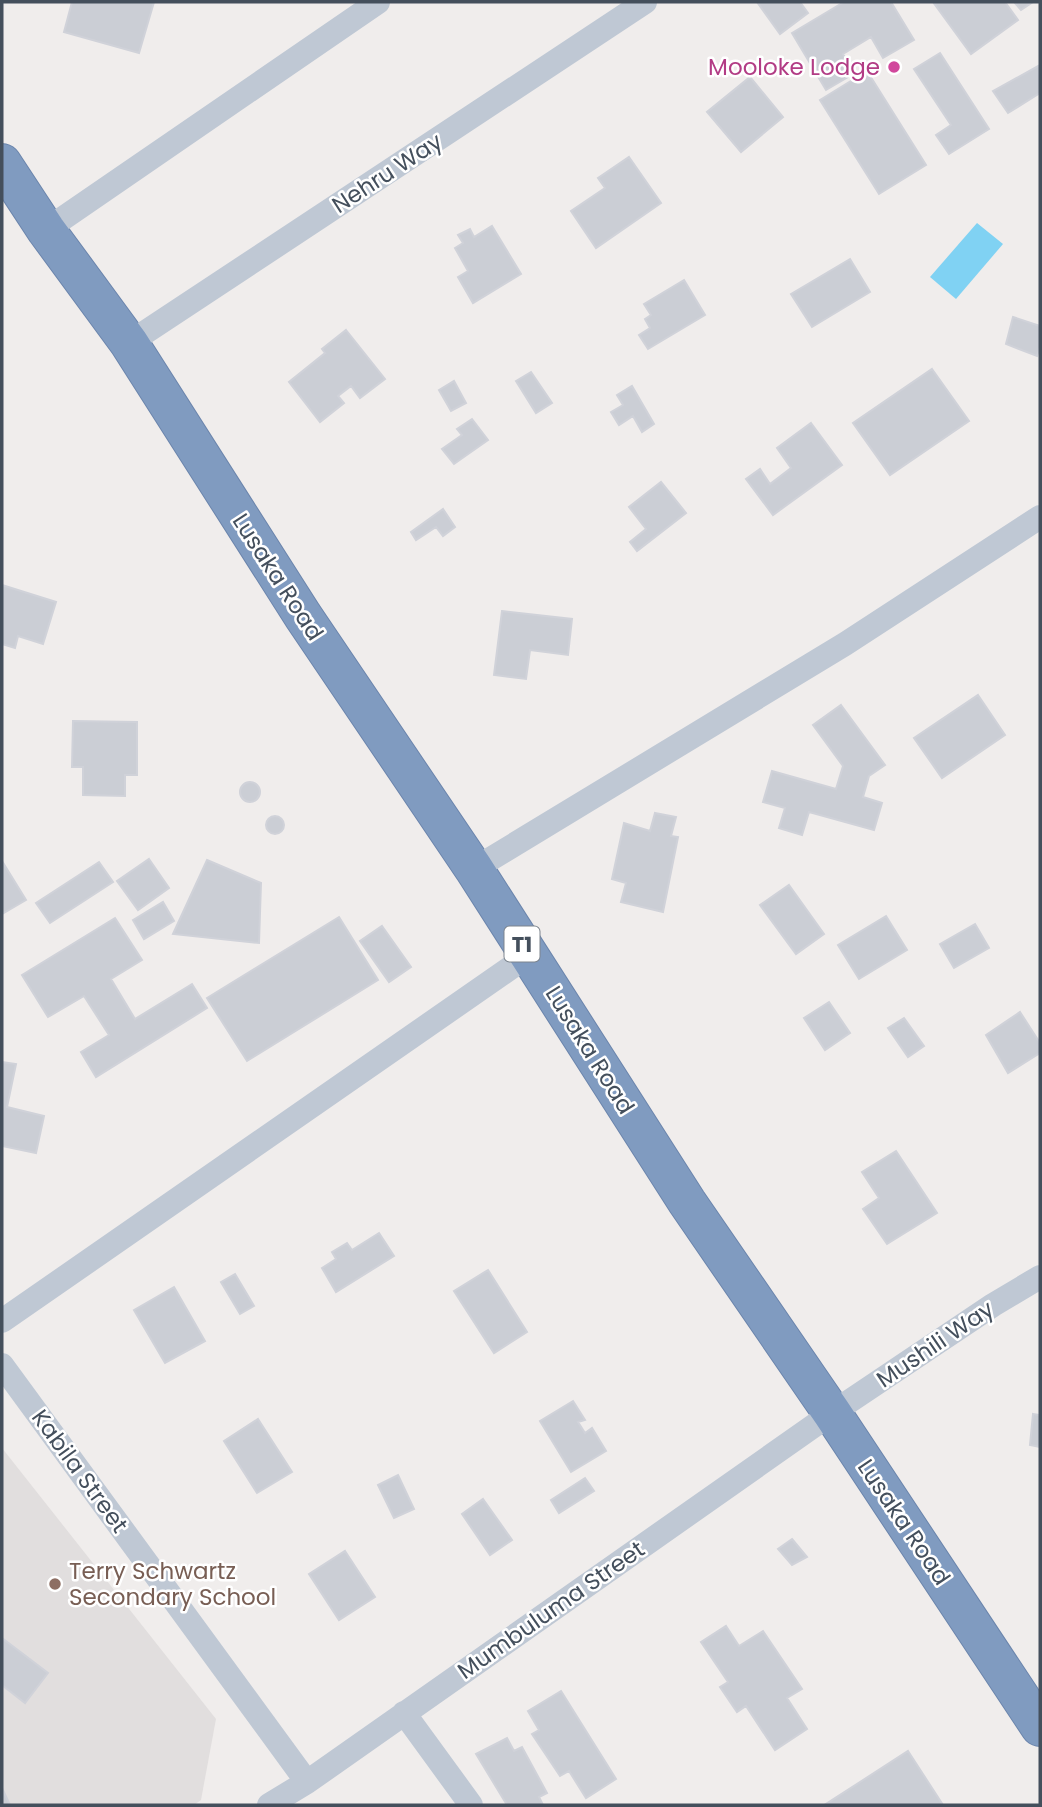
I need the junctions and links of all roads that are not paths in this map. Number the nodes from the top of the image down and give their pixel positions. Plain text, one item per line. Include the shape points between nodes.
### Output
1 (379, 2) edge
2 (645, 2) edge
3 (2, 163) edge
4 (46, 230) junction
5 (129, 343) junction
6 (1040, 517) edge
7 (474, 869) junction
8 (529, 955) junction
9 (1040, 1277) edge
10 (2, 1321) edge
11 (2, 1365) edge
12 (832, 1413) junction
13 (404, 1713) junction
14 (1040, 1727) edge
15 (307, 1782) junction
16 (270, 1805) edge
17 (471, 1805) edge

1 - 4 street
2 - 5 street, Nehru Way
3 - 4 highway, Lusaka Road / T1
4 - 5 highway, Lusaka Road / T1
5 - 7 highway, Lusaka Road / T1 via 303,616
6 - 7 street via 845,644
7 - 8 highway, Lusaka Road / T1
8 - 10 street
8 - 12 highway, Lusaka Road / T1 via 687,1202
9 - 12 street, Mushili Way
11 - 15 street, Kabila Street
12 - 13 street, Mumbuluma Street
12 - 14 highway, Lusaka Road / T1
13 - 15 street, Mumbuluma Street
13 - 17 street
15 - 16 street, Mumbuluma Street

